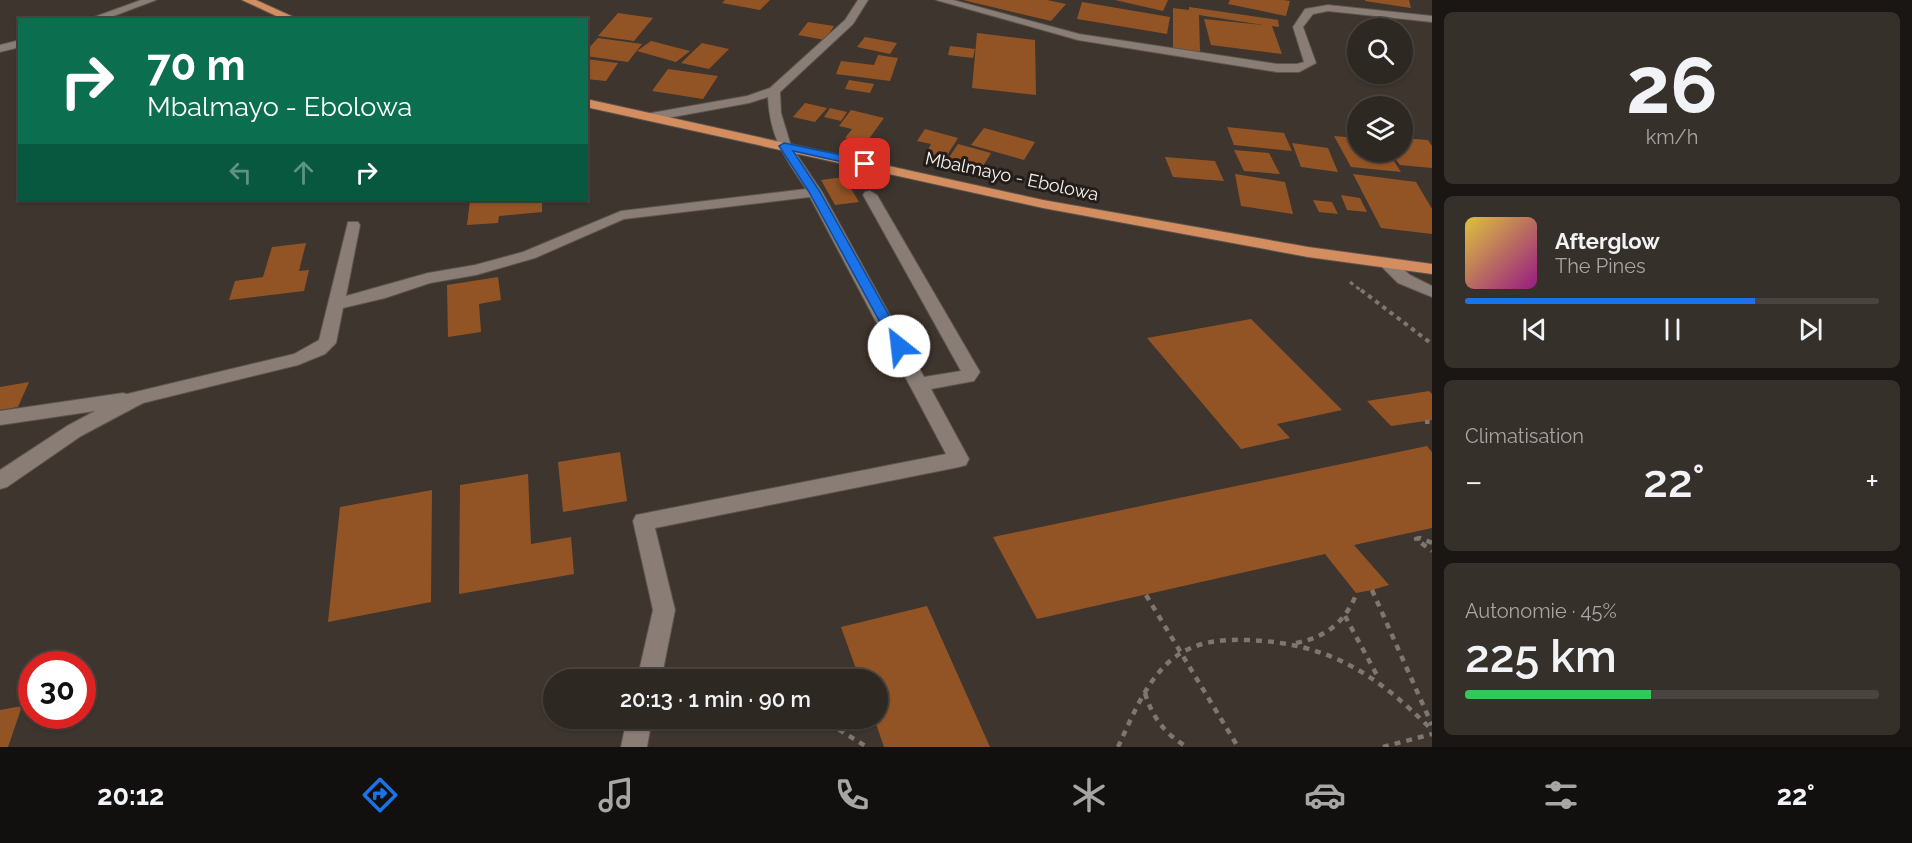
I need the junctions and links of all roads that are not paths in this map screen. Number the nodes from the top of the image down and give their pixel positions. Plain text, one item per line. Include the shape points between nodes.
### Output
1 (151, 0) edge
2 (248, 0) edge
3 (863, 0) edge
4 (941, 0) edge
5 (1314, 0) edge
6 (1328, 8) junction
7 (97, 18) edge
8 (290, 18) edge
9 (1432, 20) edge
10 (18, 44) edge
11 (0, 49) edge
12 (774, 91) junction
13 (588, 103) edge
14 (651, 117) junction
15 (784, 146) junction
16 (815, 192) junction
17 (870, 195) dead end
18 (353, 225) dead end
19 (1387, 264) junction
20 (1432, 269) edge
21 (1432, 292) edge
22 (336, 304) junction
23 (921, 384) junction
24 (138, 397) junction
25 (0, 418) edge
26 (0, 481) edge
27 (651, 669) edge
28 (637, 729) edge
29 (633, 747) edge

1 - 7 street
2 - 8 highway
3 - 12 street via 849,22
4 - 6 street via 1078,38 1277,68 1299,68 1310,63 1298,27 1309,11
5 - 6 street
6 - 9 street
10 - 11 street
12 - 14 street
12 - 15 street
13 - 14 highway, Mbalmayo - Ebolowa
14 - 15 highway, Mbalmayo - Ebolowa
15 - 16 street
15 - 19 highway, Mbalmayo - Ebolowa via 1043,204
16 - 22 street via 621,215 529,255
16 - 23 street
17 - 23 street via 971,372 968,376
18 - 22 street
19 - 20 highway, Mbalmayo - Ebolowa
19 - 21 street via 1404,279
22 - 24 street via 327,343 319,350 298,359
23 - 27 street via 959,459 643,521 664,610
24 - 25 street
24 - 26 street via 74,431
28 - 29 street

